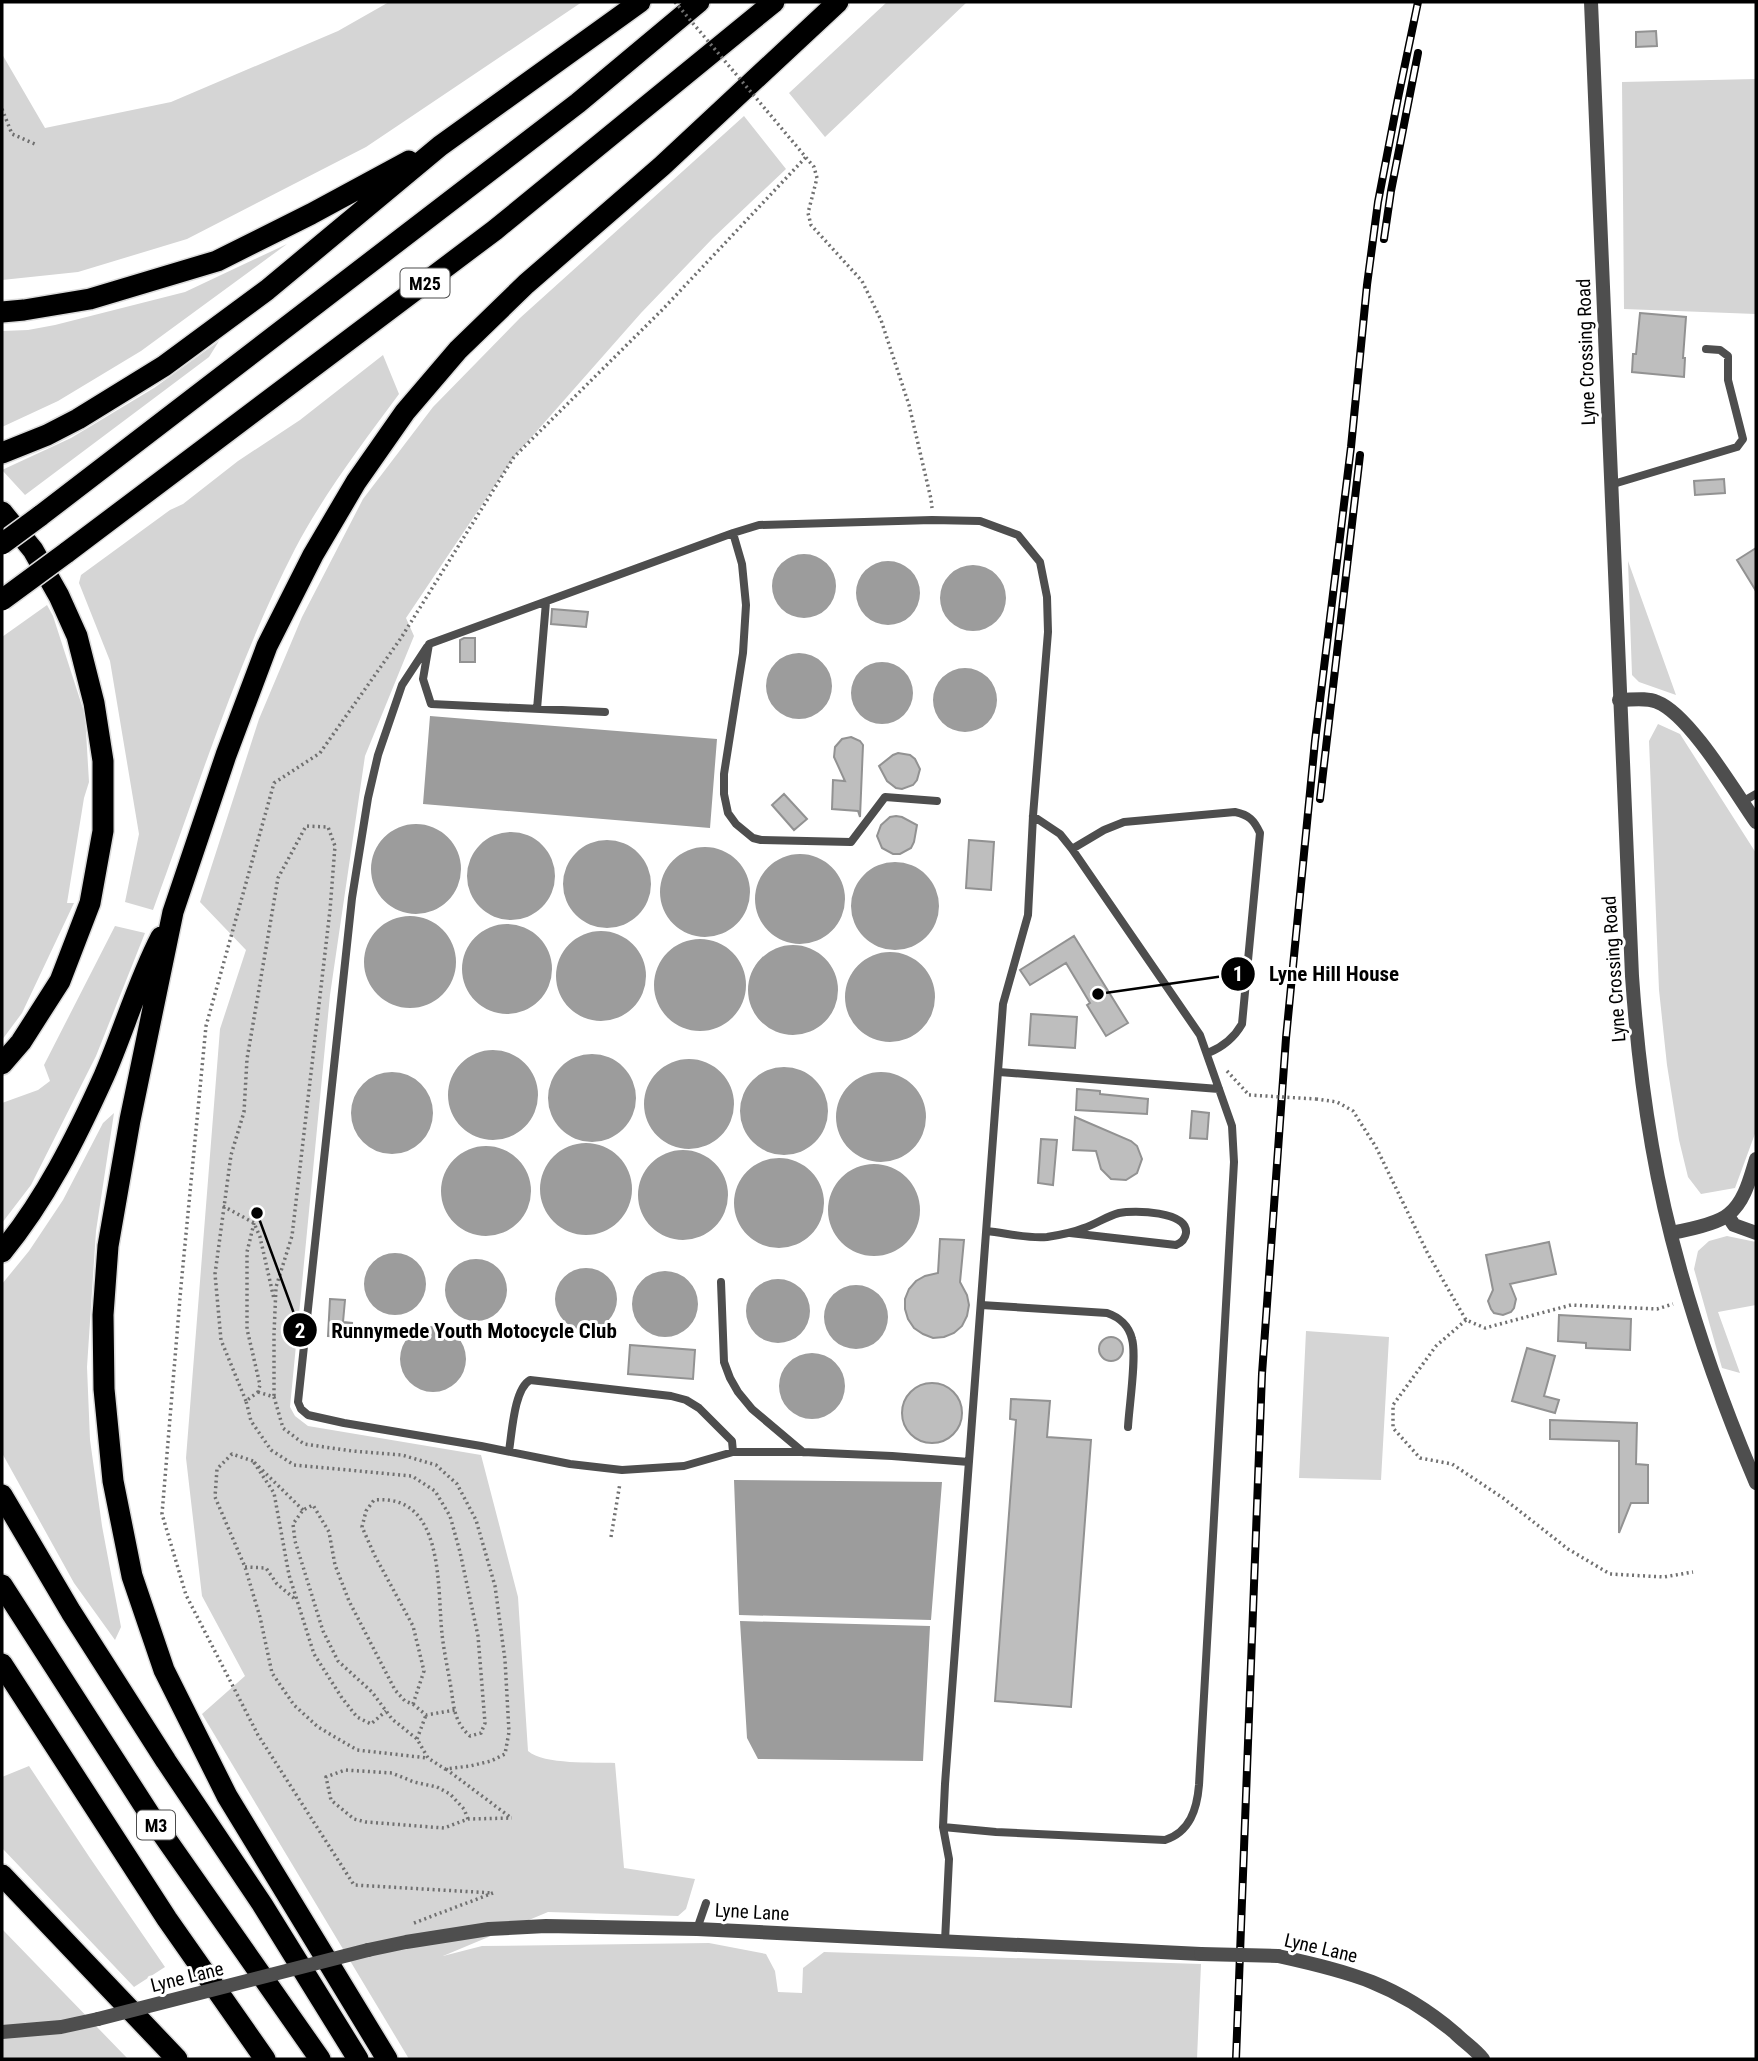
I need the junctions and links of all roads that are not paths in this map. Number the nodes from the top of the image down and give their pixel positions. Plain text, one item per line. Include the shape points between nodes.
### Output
1 (640, 2) edge
2 (699, 2) edge
3 (774, 2) edge
4 (838, 2) edge
5 (1591, 2) edge
6 (440, 146) junction
7 (2, 312) edge
8 (1706, 349) dead end
9 (2, 453) edge
10 (1611, 485) junction
11 (2, 512) edge
12 (733, 533) junction
13 (2, 544) edge
14 (2, 600) edge
15 (546, 602) junction
16 (429, 644) junction
17 (1619, 700) junction
18 (537, 709) junction
19 (605, 712) dead end
20 (1756, 794) edge
21 (936, 801) dead end
22 (1742, 802) junction
23 (1033, 816) junction
24 (1756, 822) edge
25 (1072, 849) junction
26 (173, 912) junction
27 (1209, 1056) junction
28 (2, 1065) edge
29 (999, 1072) junction
30 (1219, 1089) junction
31 (1756, 1159) edge
32 (1728, 1216) junction
33 (987, 1231) junction
34 (1070, 1233) junction
35 (1671, 1233) junction
36 (1756, 1233) edge
37 (2, 1252) edge
38 (721, 1282) dead end
39 (981, 1305) junction
40 (1128, 1427) dead end
41 (509, 1451) junction
42 (733, 1452) junction
43 (803, 1452) junction
44 (969, 1462) junction
45 (1756, 1483) edge
46 (2, 1495) edge
47 (2, 1584) edge
48 (2, 1664) edge
49 (943, 1827) junction
50 (2, 1875) edge
51 (706, 1903) dead end
52 (697, 1929) junction
53 (945, 1941) junction
54 (2, 2032) edge
55 (177, 2059) edge
56 (265, 2059) edge
57 (320, 2059) edge
58 (358, 2059) edge
59 (387, 2059) edge
60 (1483, 2059) edge

1 - 6 highway
2 - 13 highway, M25, bridge via 578,103
3 - 14 highway, M25, bridge via 495,230
4 - 26 highway via 662,166 526,284 458,350 405,412 343,503 267,646
5 - 10 street, Lyne Crossing Road
6 - 7 highway via 217,261 90,299
6 - 9 highway via 276,282 164,366 78,419
8 - 10 lane via 1728,356 1728,380 1743,439 1737,447
10 - 17 street, Lyne Crossing Road
11 - 28 highway via 33,550 77,636 103,761 103,831 90,903 60,981
12 - 15 lane
12 - 21 lane via 746,606 724,774 728,813 736,824 761,840 851,842 885,797
12 - 23 lane via 759,525 932,520 979,521 1018,535 1040,562 1047,597
15 - 16 lane
15 - 18 lane
16 - 18 lane via 423,679 431,704
16 - 41 lane via 402,685 368,798 352,898 298,1402 308,1415
17 - 22 street via 1652,700 1667,707 1686,723
17 - 35 street, Lyne Crossing Road via 1638,1050
18 - 19 lane
20 - 22 lane
22 - 24 street
23 - 25 lane via 1060,834
23 - 29 lane via 1028,915 1003,1004
25 - 27 lane via 1191,1018
25 - 27 lane via 1124,822 1235,812 1255,821 1260,833 1242,1024
26 - 37 highway via 104,1075 52,1181
26 - 59 highway via 108,1246 104,1389 113,1481 132,1576 164,1670 227,1796
27 - 30 lane
29 - 30 lane
29 - 33 lane
30 - 49 lane via 1232,1126 1234,1162 1195,1809 1185,1829 1165,1840
31 - 32 street via 1742,1198
32 - 35 street
32 - 36 street via 1734,1225
33 - 34 lane via 1043,1237
33 - 39 lane
34 - 34 lane via 1119,1213 1137,1211 1180,1220 1186,1232 1176,1245
35 - 45 street, Lyne Crossing Road via 1718,1390
38 - 43 lane via 724,1362 730,1378 752,1409
39 - 40 lane via 1107,1313 1121,1321 1134,1348
39 - 44 lane
41 - 42 lane via 622,1471 684,1466
41 - 42 lane via 519,1392 530,1380 687,1400 726,1433
42 - 43 lane
43 - 44 lane
44 - 49 lane
46 - 58 highway via 79,1624
47 - 57 highway, M3 via 159,1829
48 - 56 highway, M3 via 167,1919
49 - 53 lane via 949,1859
50 - 55 highway
51 - 52 lane
52 - 53 street, Lyne Lane
52 - 54 street, Lyne Lane, bridge via 489,1929 368,1950 98,2020
53 - 60 street, Lyne Lane, bridge via 1278,1956 1381,1984 1441,2021

